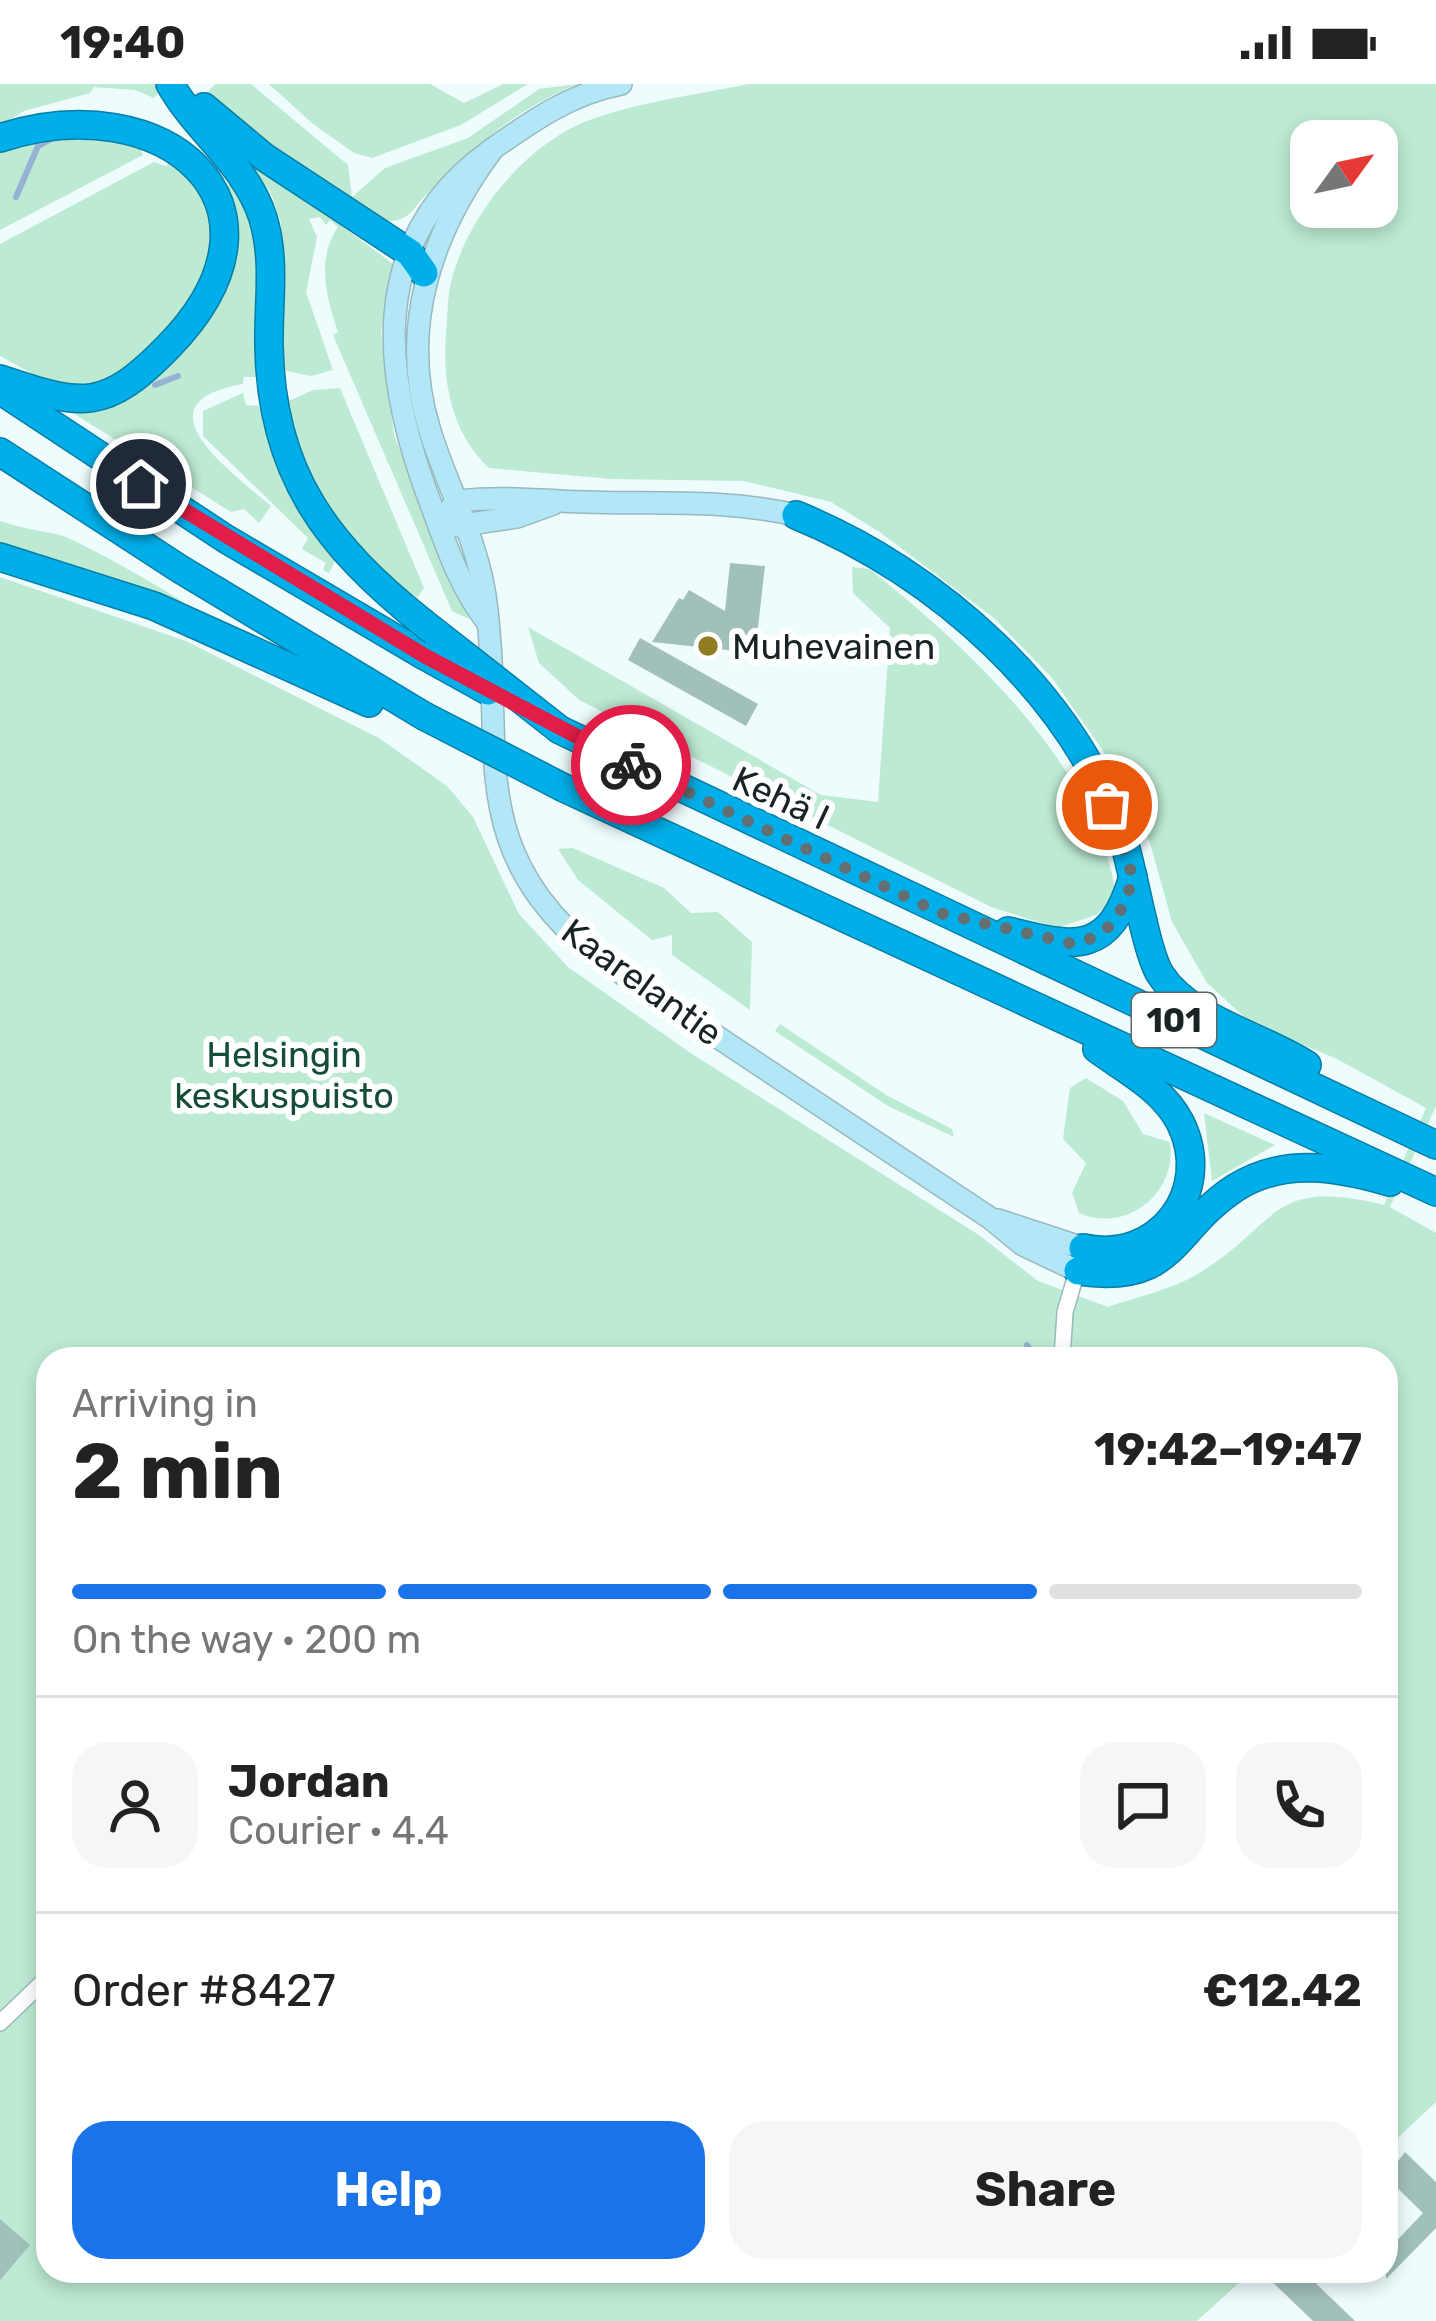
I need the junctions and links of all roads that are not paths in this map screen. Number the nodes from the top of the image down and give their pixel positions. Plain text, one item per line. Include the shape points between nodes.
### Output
1 (174, 84) edge
2 (621, 84) edge
3 (0, 139) edge
4 (417, 263) junction
5 (0, 379) edge
6 (0, 390) edge
7 (0, 452) edge
8 (458, 501) junction
9 (560, 501) junction
10 (796, 515) joint
11 (437, 522) junction
12 (467, 528) junction
13 (0, 557) edge
14 (487, 623) junction
15 (424, 716) junction
16 (560, 730) junction
17 (1133, 877) junction
18 (940, 913) junction
19 (1060, 1022) junction
20 (1406, 1129) junction
21 (1436, 1144) edge
22 (1436, 1194) edge
23 (1080, 1260) junction
24 (1063, 1347) edge
25 (36, 1988) edge
26 (0, 2023) edge

1 - 4 highway
1 - 16 highway, bridge via 231,158 263,219 270,386 290,466 346,553
2 - 4 main road, Kaarelantie via 545,112 492,150
3 - 5 highway via 70,106 144,112 206,160 226,231 205,305 132,383 70,401
4 - 8 main road, Kaarelantie via 421,398
4 - 11 main road, Kaarelantie via 396,298 391,352 399,410
6 - 16 highway, Kehä I / 101, bridge via 232,543
7 - 15 highway, 101
8 - 9 main road
8 - 11 main road
8 - 12 main road, Kaarelantie
9 - 10 main road via 740,502
9 - 12 main road
10 - 17 highway via 885,560 1002,652 1090,771
11 - 12 main road
11 - 14 main road, Kaarelantie via 466,595
12 - 14 main road, Kaarelantie
13 - 15 highway via 154,606 387,712
14 - 23 main road, Kaarelantie via 494,793 538,901 600,959 1023,1246
15 - 19 highway, 101, bridge
16 - 18 highway, Kehä I / 101
17 - 18 highway via 1118,919 1074,944
17 - 20 highway via 1153,957 1175,991
18 - 20 highway, Kehä I / 101
19 - 22 highway, 101
19 - 23 highway via 1158,1091 1191,1151 1183,1204 1159,1233
20 - 21 highway, Kehä I / 101
22 - 23 highway via 1350,1171 1283,1168 1235,1188 1151,1265 1105,1275
23 - 24 street
25 - 26 street

